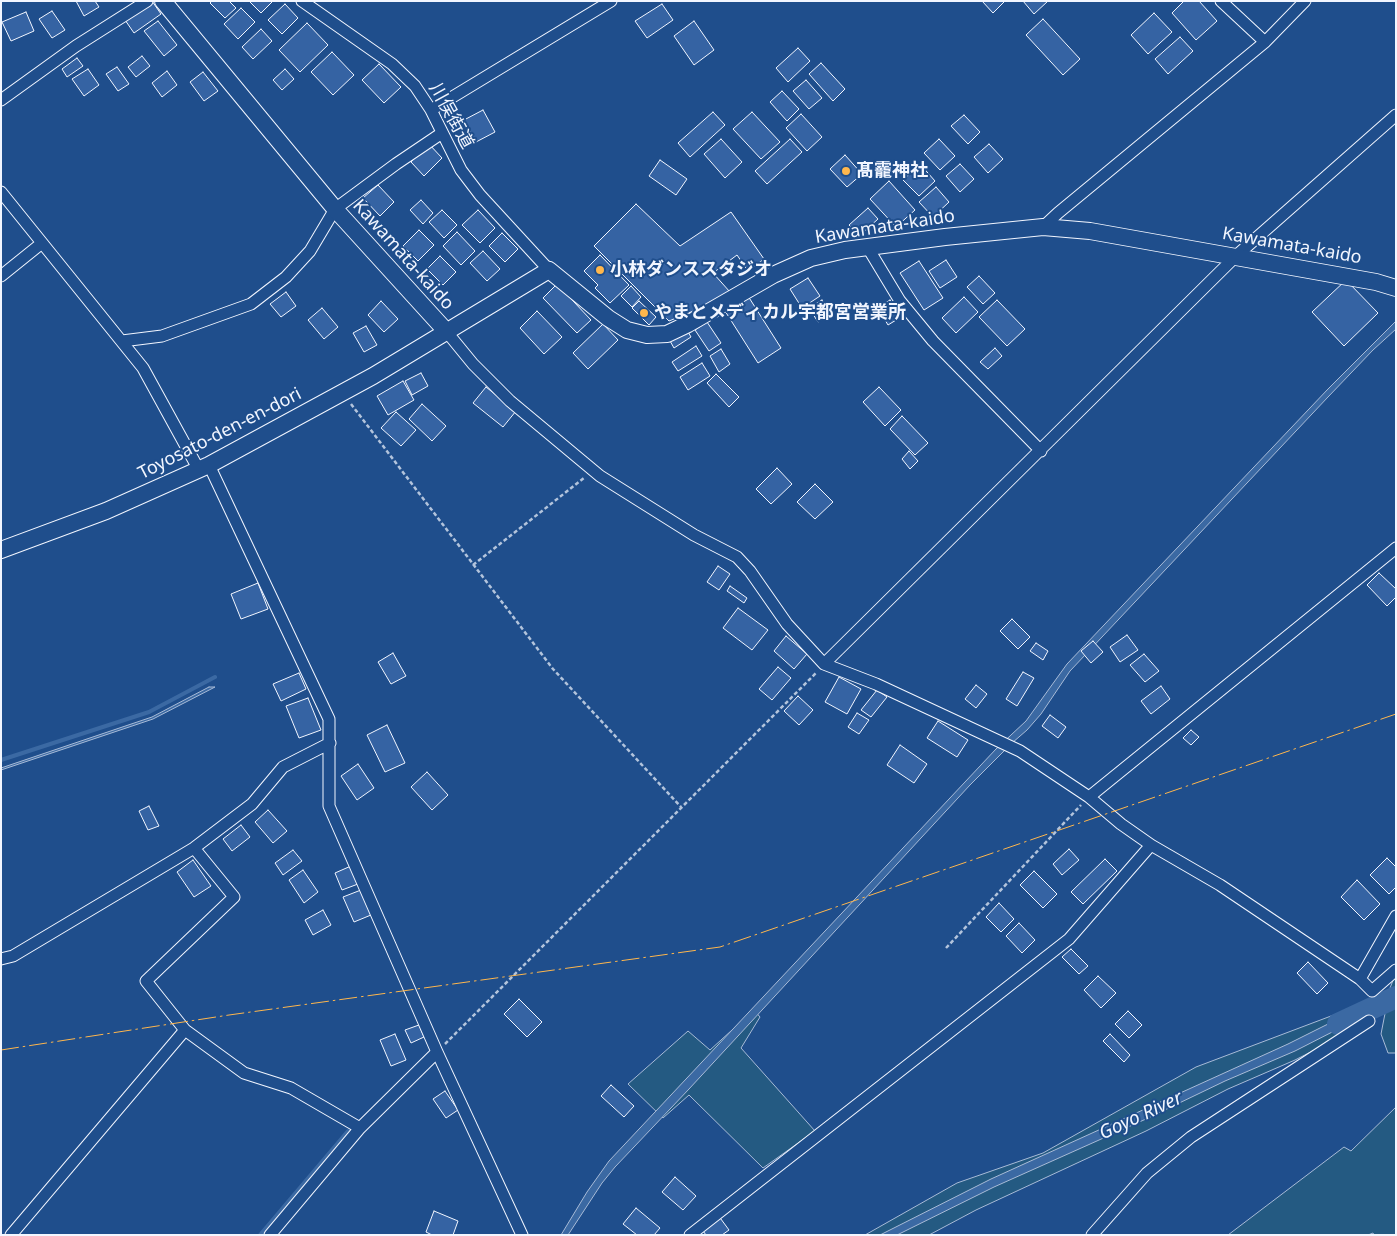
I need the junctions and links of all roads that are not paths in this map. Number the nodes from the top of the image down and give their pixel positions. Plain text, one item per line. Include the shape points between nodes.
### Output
1 (147, 1) edge
2 (163, 1) edge
3 (302, 1) edge
4 (612, 1) edge
5 (1221, 1) edge
6 (1305, 1) edge
7 (1265, 42) junction
8 (1, 100) edge
9 (431, 110) junction
10 (1396, 115) edge
11 (442, 133) junction
12 (1, 192) edge
13 (335, 209) junction
14 (1043, 227) junction
15 (42, 243) junction
16 (870, 247) junction
17 (1236, 256) junction
18 (549, 270) junction
19 (1, 276) edge
20 (1396, 288) edge
21 (446, 331) junction
22 (122, 341) junction
23 (1041, 451) junction
24 (204, 467) junction
25 (1396, 548) edge
26 (1, 550) edge
27 (824, 664) junction
28 (330, 744) junction
29 (1089, 797) junction
30 (1151, 845) junction
31 (194, 848) junction
32 (1396, 916) edge
33 (1, 959) edge
34 (1396, 970) edge
35 (1360, 979) junction
36 (1369, 1022) dead end
37 (185, 1030) junction
38 (437, 1052) junction
39 (360, 1128) junction
40 (11, 1235) edge
41 (270, 1235) edge
42 (522, 1235) edge
43 (690, 1235) edge
44 (1092, 1235) edge

1 - 8 street via 76,46
2 - 13 main road, Kawamata-kaido
3 - 9 street, 川俣街道 via 392,64 415,86
4 - 9 street
5 - 7 street
6 - 7 street
7 - 14 street
9 - 11 street, 川俣街道
10 - 17 street
11 - 13 street
11 - 18 street, 川俣街道 via 461,170 480,195
12 - 15 street
13 - 21 main road, Kawamata-kaido
13 - 22 street via 310,251 286,277 250,304 162,336
14 - 16 main road, Kawamata-kaido
14 - 17 main road, Kawamata-kaido via 1090,231
15 - 19 street
15 - 22 street
16 - 18 main road, Kawamata-kaido via 811,258 792,266 667,334 627,330
16 - 23 street via 900,301 933,341
17 - 20 main road, Kawamata-kaido
17 - 23 street
18 - 21 main road, Kawamata-kaido
21 - 24 main road, Toyosato-den-en-dori via 342,393
21 - 27 street via 510,401 593,471 694,536 737,557 787,624
22 - 24 street via 144,368
23 - 27 street
24 - 26 main road, Toyosato-den-en-dori via 106,511
24 - 28 street via 329,719
25 - 29 street
27 - 29 street via 876,684 1020,750
28 - 31 street via 283,767 252,804
28 - 38 street via 330,806
29 - 30 street
30 - 35 street via 1220,885
30 - 43 street via 1069,939
31 - 33 street via 13,956
31 - 37 street via 234,897 146,982
32 - 35 street
34 - 35 street via 1372,991
36 - 44 street via 1191,1137 1147,1173
37 - 39 street via 244,1072 291,1088
37 - 40 street
38 - 39 street
38 - 42 street
39 - 41 street

